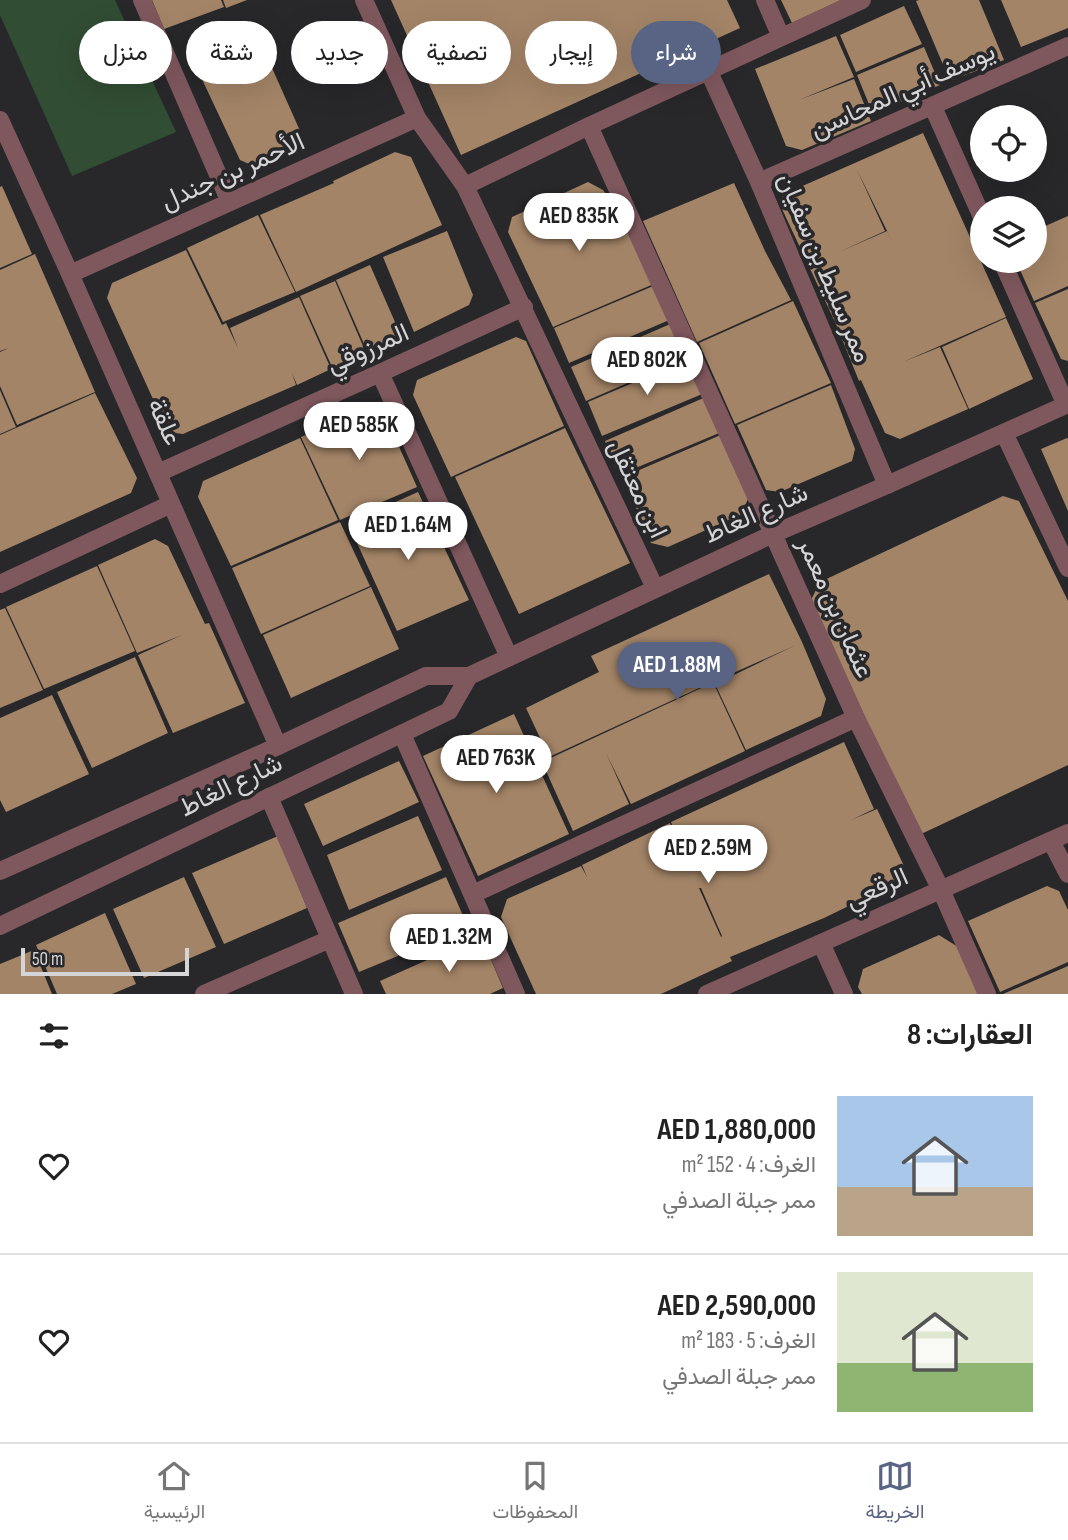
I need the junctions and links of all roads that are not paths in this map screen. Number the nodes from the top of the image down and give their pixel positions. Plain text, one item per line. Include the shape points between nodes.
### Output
1 (142, 0) edge
2 (364, 0) edge
3 (765, 0) edge
4 (862, 0) edge
5 (781, 37) junction
6 (1068, 46) edge
7 (721, 66) edge
8 (682, 84) edge
9 (714, 84) edge
10 (933, 107) junction
11 (417, 118) junction
12 (0, 120) edge
13 (589, 126) junction
14 (759, 182) junction
15 (465, 186) junction
16 (973, 196) edge
17 (230, 202) junction
18 (1007, 273) edge
19 (70, 274) junction
20 (524, 307) junction
21 (380, 373) junction
22 (1067, 404) edge
23 (1004, 433) junction
24 (158, 472) junction
25 (887, 485) junction
26 (171, 504) junction
27 (773, 534) junction
28 (1068, 568) edge
29 (0, 584) edge
30 (655, 589) junction
31 (509, 657) junction
32 (469, 677) junction
33 (856, 718) junction
34 (402, 734) junction
35 (278, 746) junction
36 (269, 797) junction
37 (1060, 837) edge
38 (0, 871) edge
39 (1068, 874) edge
40 (941, 890) junction
41 (473, 894) junction
42 (0, 926) edge
43 (330, 939) junction
44 (821, 943) junction
45 (204, 994) edge
46 (354, 994) edge
47 (516, 994) edge
48 (707, 994) edge
49 (844, 994) edge
50 (987, 994) edge

1 - 17 street
2 - 11 street, ابن معتقل
3 - 5 street
4 - 5 street
5 - 7 street
6 - 10 street, يوسف أبي المحاسن
8 - 13 street
9 - 14 street, ممر سليط بن سفيان
10 - 14 street, يوسف أبي المحاسن
10 - 16 street
11 - 15 street, ابن معتقل
11 - 17 street, الأحمر بن جندل
12 - 19 street, علقة
13 - 15 street
13 - 27 street, عثمان بن معمر
14 - 25 street, ممر سليط بن سفيان
15 - 20 street, ابن معتقل
17 - 19 street, الأحمر بن جندل
18 - 22 street
19 - 24 street, علقة
20 - 21 street, المرزوقي
20 - 30 street, ابن معتقل
21 - 24 street, المرزوقي
21 - 31 street
22 - 23 street, شارع الغاط
23 - 25 street, شارع الغاط
23 - 28 street
24 - 26 street, علقة
25 - 27 street, شارع الغاط
26 - 29 street
26 - 35 street, علقة
27 - 30 street, شارع الغاط
27 - 33 street, عثمان بن معمر
30 - 31 street, شارع الغاط
31 - 32 street, شارع الغاط
32 - 34 street, شارع الغاط via 449,711
32 - 35 street, شارع الغاط via 426,676
33 - 40 street, عثمان بن معمر
33 - 41 street
34 - 36 street, شارع الغاط
34 - 41 street
35 - 38 street, شارع الغاط
36 - 42 street, شارع الغاط
36 - 43 street
37 - 39 street
37 - 40 street, الرقعي
40 - 44 street, الرقعي
40 - 50 street, عثمان بن معمر
41 - 47 street
43 - 45 street
43 - 46 street
44 - 48 street, الرقعي
44 - 49 street

